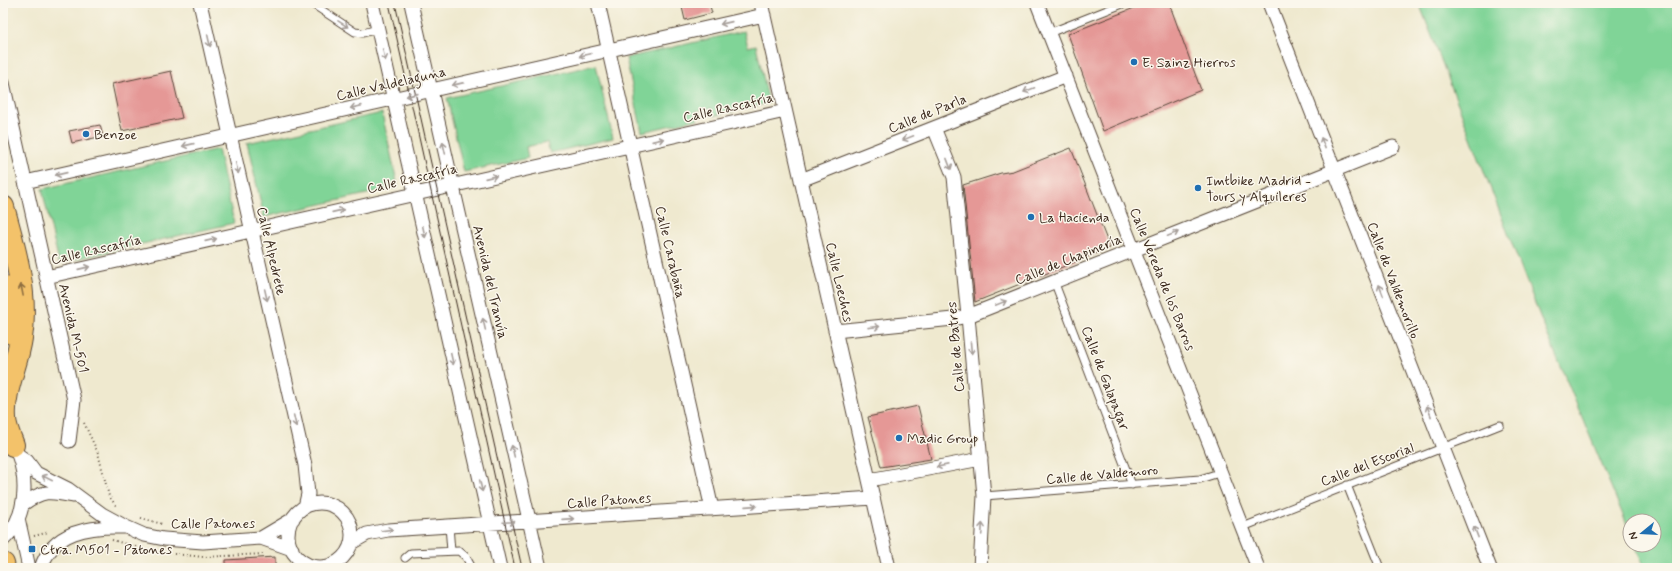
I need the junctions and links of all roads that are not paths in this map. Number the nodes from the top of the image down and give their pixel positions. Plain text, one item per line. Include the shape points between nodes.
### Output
1 (200, 3) edge
2 (311, 3) edge
3 (372, 3) edge
4 (411, 3) edge
5 (598, 3) edge
6 (1037, 3) edge
7 (1126, 3) edge
8 (1269, 3) edge
9 (762, 9) edge
10 (378, 30) junction
11 (1048, 33) junction
12 (609, 50) junction
13 (1066, 76) junction
14 (3, 84) edge
15 (431, 90) junction
16 (394, 99) junction
17 (785, 111) junction
18 (934, 128) junction
19 (230, 136) junction
20 (630, 146) junction
21 (1393, 147) dead end
22 (1334, 170) junction
23 (801, 180) junction
24 (25, 182) junction
25 (452, 186) junction
26 (415, 194) junction
27 (3, 207) edge
28 (252, 231) junction
29 (1134, 250) junction
30 (46, 277) junction
31 (1054, 281) junction
32 (3, 287) edge
33 (968, 316) junction
34 (835, 331) junction
35 (13, 370) junction
36 (1500, 425) dead end
37 (69, 440) dead end
38 (11, 444) edge
39 (1443, 448) junction
40 (981, 458) junction
41 (1222, 472) junction
42 (869, 480) junction
43 (1132, 485) junction
44 (1347, 485) junction
45 (984, 496) junction
46 (80, 497) junction
47 (873, 498) junction
48 (23, 504) junction
49 (305, 507) junction
50 (712, 509) junction
51 (18, 518) junction
52 (293, 519) junction
53 (529, 522) junction
54 (490, 524) junction
55 (449, 526) junction
56 (126, 527) junction
57 (1243, 527) junction
58 (262, 538) junction
59 (3, 540) edge
60 (351, 543) junction
61 (292, 549) junction
62 (451, 550) junction
63 (405, 558) dead end
64 (3, 564) edge
65 (4, 568) edge
66 (29, 568) edge
67 (40, 568) edge
68 (472, 568) edge
69 (500, 568) edge
70 (540, 568) edge
71 (888, 568) edge
72 (980, 568) edge
73 (1258, 568) edge
74 (1380, 568) edge
75 (1490, 568) edge

1 -> 19 street, Calle Alpedrete
2 -> 10 lane via 355,32
3 - 10 street
4 - 15 street, Avenida del Tranvía
5 - 12 street, Calle Carabaña
6 - 11 street, Calle Vereda de los Barros
7 - 11 lane
22 -> 8 street, Calle de Valdemorillo
9 -> 12 street, Calle Valdelaguna
9 - 17 street, Calle Loeches
10 -> 16 street
11 - 13 street, Calle Vereda de los Barros
12 -> 15 street, Calle Valdelaguna
12 - 20 street, Calle Carabaña
13 -> 18 street, Calle de Parla
13 - 29 street, Calle Vereda de los Barros
14 - 24 street, Avenida M-501
15 -> 16 street, Calle Valdelaguna
25 -> 15 street, Avenida del Tranvía
16 -> 19 street, Calle Valdelaguna
16 - 26 street
20 -> 17 street, Calle Rascafría
17 - 23 street, Calle Loeches
18 -> 23 street, Calle de Parla
18 -> 33 street, Calle de Batres via 954,176
19 -> 24 street, Calle Valdelaguna
19 -> 28 street, Calle Alpedrete
25 -> 20 street, Calle Rascafría
20 - 50 street, Calle Carabaña
21 - 22 street, Calle de Chapinería
29 -> 22 street, Calle de Chapinería
39 -> 22 street, Calle de Valdemorillo
23 - 34 street, Calle Loeches
24 - 30 street, Avenida M-501
25 - 26 street, Calle Rascafría
53 -> 25 street, Avenida del Tranvía
28 -> 26 street, Calle Rascafría
26 -> 54 street
35 -> 27 highway via 22,339 24,297 12,236
30 -> 28 street, Calle Rascafría
28 -> 49 street, Calle Alpedrete via 305,465 308,494
29 - 31 street, Calle de Chapinería
29 - 41 street, Calle Vereda de los Barros
30 - 37 street, Avenida M-501 via 74,400
33 -> 31 street, Calle de Chapinería
31 - 43 lane, Calle de Galapagar
32 - 35 highway via 8,302 13,340
34 -> 33 street, Calle de Chapinería
33 -> 40 street, Calle de Batres
34 - 42 street, Calle Loeches
35 - 38 highway via 6,395 5,420
36 - 39 lane, Calle del Escorial
46 -> 38 street, Calle Patones via 36,472
38 - 48 street via 23,471
39 - 44 lane, Calle del Escorial
75 -> 39 street, Calle de Valdemorillo
40 -> 42 street
40 - 45 street, Calle de Batres
41 - 43 lane, Calle de Valdemoro via 1200,479
41 - 57 street, Calle Vereda de los Barros
42 - 47 street, Calle Loeches
43 - 45 lane, Calle de Valdemoro
44 - 57 lane, Calle del Escorial
44 - 74 lane
72 -> 45 street, Calle de Batres
46 - 48 street, Calle Patones via 48,492 36,495
46 - 56 street, Calle Patones via 102,514
50 -> 47 street, Calle Patones
47 - 71 street, Calle Loeches
48 - 51 street
49 - 52 street
49 - 60 street via 315,503 326,503 344,513 350,522
53 -> 50 street, Calle Patones
51 - 59 street
51 - 66 street
52 - 58 street, Calle Patones
52 - 61 street via 289,529
54 -> 53 street, Calle Patones
53 - 70 street, Avenida del Tranvía
54 - 55 street, Calle Patones
54 - 69 street
60 -> 55 street, Calle Patones via 367,534 388,530
55 - 62 lane
56 - 58 street, Calle Patones via 144,535 164,539 203,542
56 - 67 street via 99,526 78,531 57,542
57 - 73 street, Calle Vereda de los Barros
58 - 61 street, Calle Patones
60 - 61 street via 339,561 329,566 318,567 308,564 298,558
62 - 63 lane via 411,554
62 - 68 lane via 459,551 466,557
64 - 65 highway

